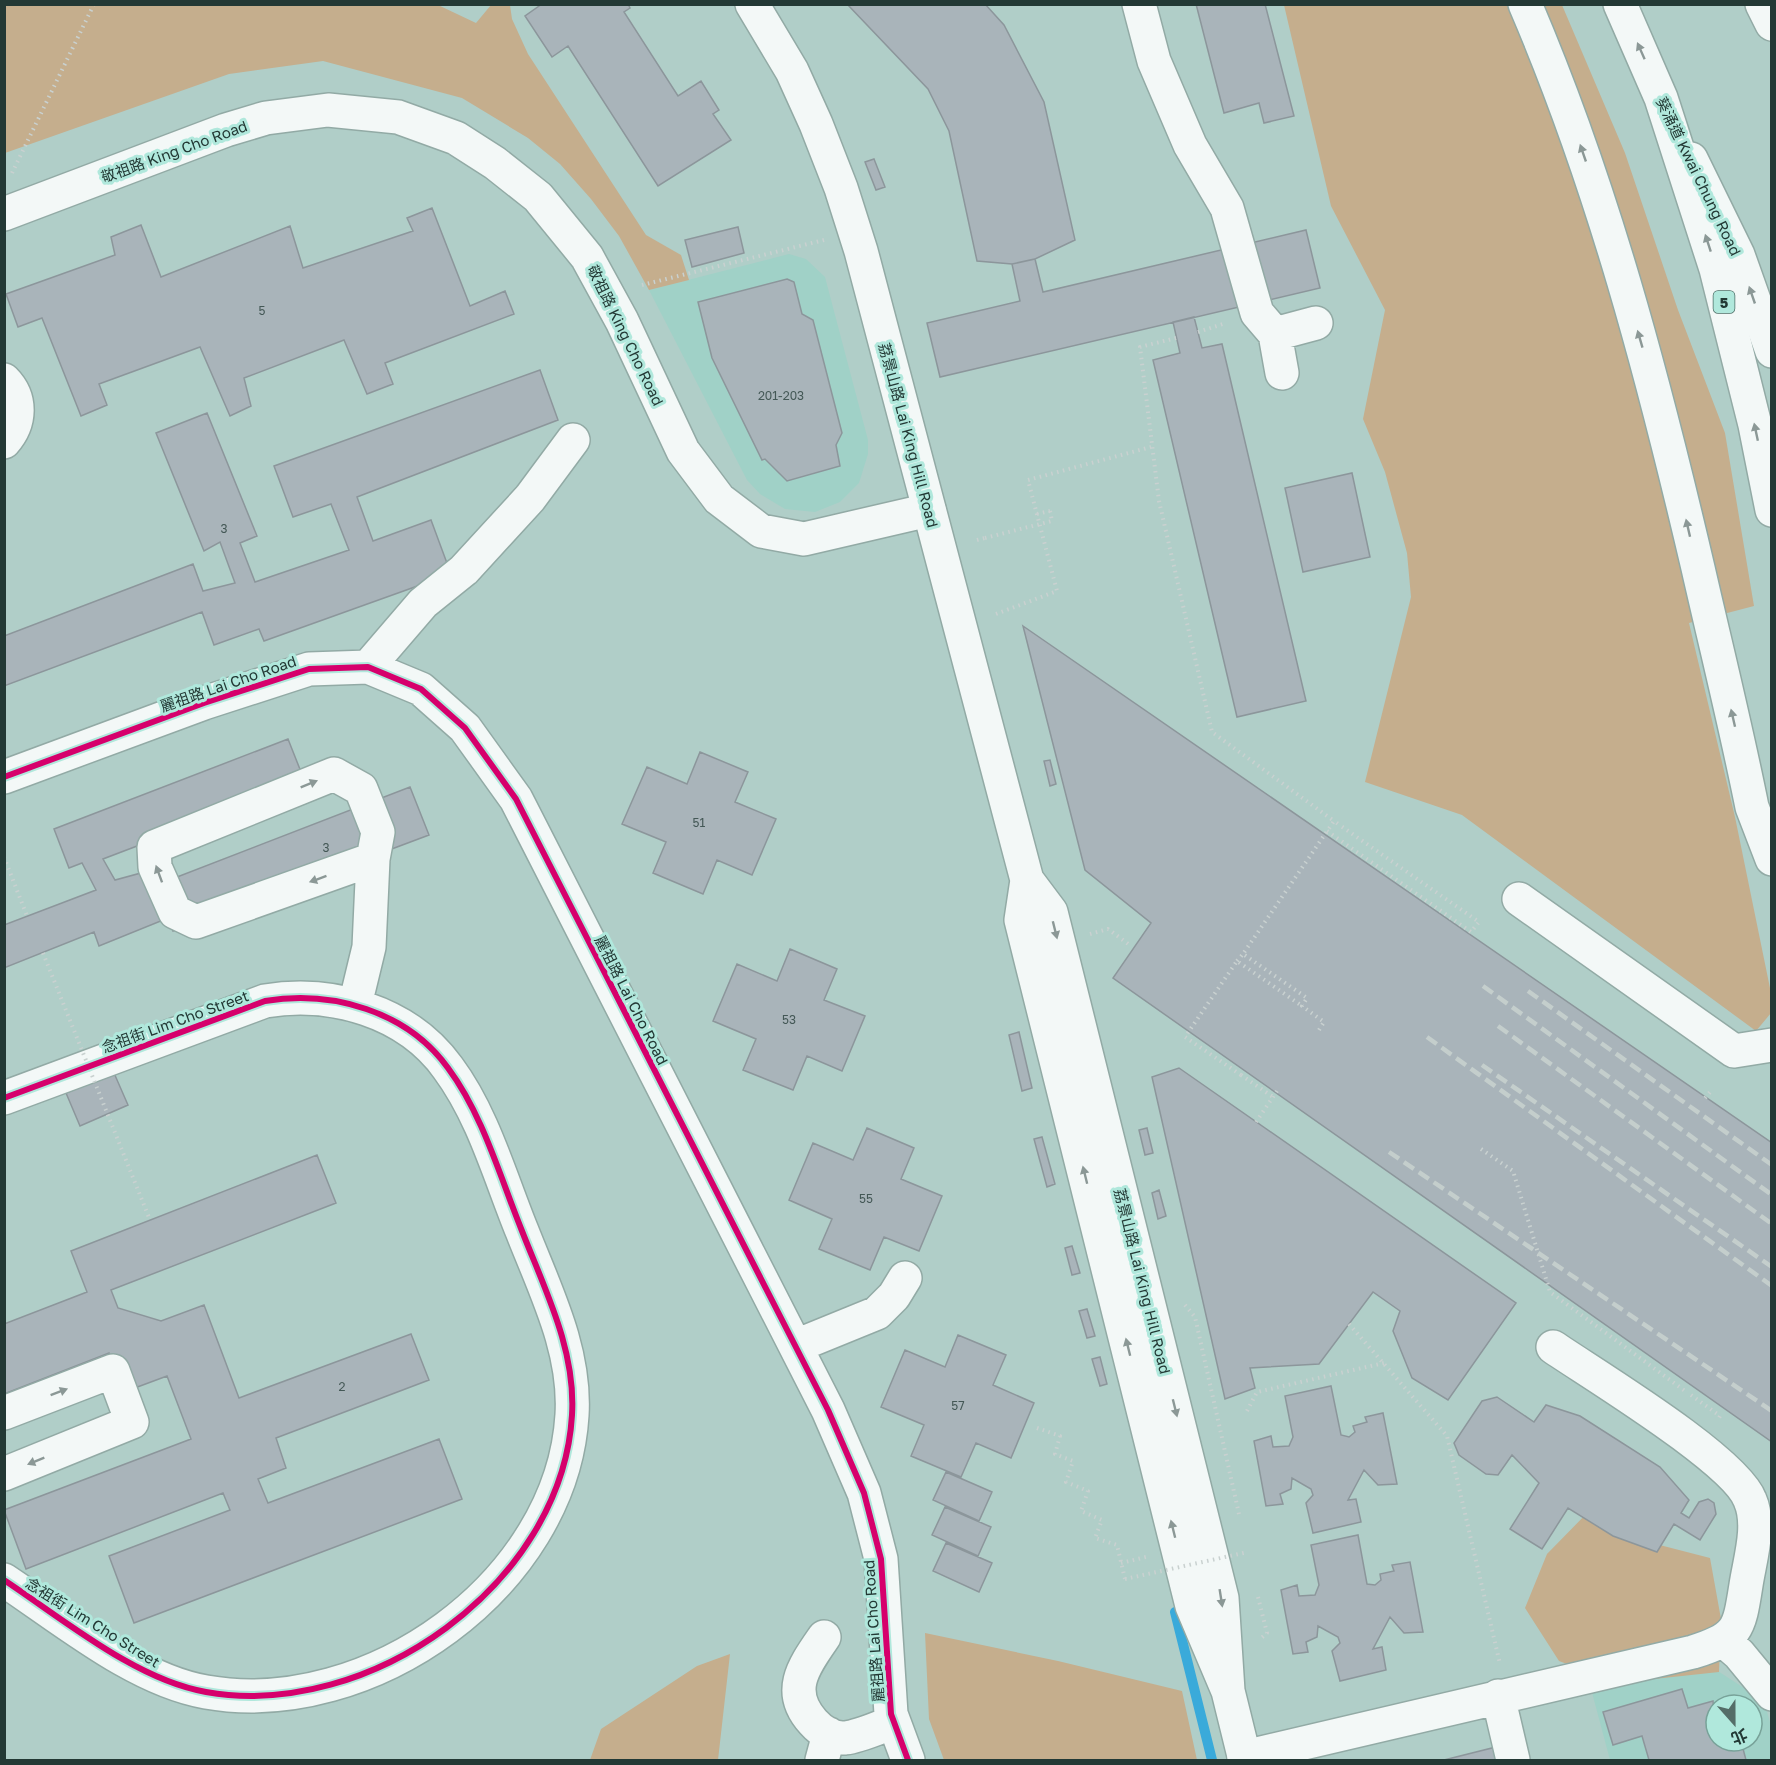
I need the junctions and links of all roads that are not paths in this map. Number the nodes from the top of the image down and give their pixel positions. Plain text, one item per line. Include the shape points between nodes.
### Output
1 (752, 4) edge
2 (1139, 4) edge
3 (1525, 4) edge
4 (1620, 4) edge
5 (1762, 4) edge
6 (1772, 24) edge
7 (1661, 98) junction
8 (4, 214) edge
9 (1316, 324) dead end
10 (1275, 334) junction
11 (1772, 351) edge
12 (1282, 373) dead end
13 (4, 380) edge
14 (573, 440) dead end
15 (4, 442) edge
16 (929, 510) junction
17 (1772, 510) edge
18 (368, 667) junction
19 (4, 777) edge
20 (373, 859) junction
21 (1772, 859) edge
22 (1519, 899) dead end
23 (355, 1005) junction
24 (1772, 1045) edge
25 (4, 1098) edge
26 (905, 1278) dead end
27 (796, 1346) junction
28 (1553, 1347) dead end
29 (4, 1413) edge
30 (4, 1474) edge
31 (4, 1580) edge
32 (824, 1636) dead end
33 (1724, 1641) junction
34 (1772, 1694) edge
35 (1502, 1695) junction
36 (894, 1722) junction
37 (826, 1747) edge
38 (1245, 1759) edge
39 (908, 1761) edge
40 (1513, 1761) edge

1 - 16 main road, 荔景山路 Lai King Hill Road via 792,71 841,188
2 - 10 main road via 1154,61 1190,145 1227,208 1257,313
21 -> 3 main road via 1752,807 1667,436 1610,232 1560,87
7 -> 4 main road, 葵涌道 Kwai Chung Road / 5
5 - 6 main road
11 -> 7 main road, 葵涌道 Kwai Chung Road via 1738,255
17 -> 7 main road, 5 via 1716,269
8 - 16 main road, 敬祖路 King Cho Road via 266,118 328,110 399,117 456,138 538,197 587,257 683,451 719,499 761,531 804,539
9 - 10 main road
10 - 12 main road
13 - 15 main road via 12,387 18,415
14 - 18 main road via 530,498 464,570 423,603
16 - 38 main road, 荔景山路 Lai King Hill Road via 1027,880 1023,930 1192,1606 1228,1691
18 - 19 main road, 麗祖路 Lai Cho Road via 309,669
18 - 27 main road, 麗祖路 Lai Cho Road via 421,689 465,728 516,799
20 -> 20 main road via 196,922 175,912 156,867 154,846 334,774 362,789 378,832
20 - 23 main road via 369,947
22 - 24 main road via 1734,1051
23 - 25 main road, 念祖街 Lim Cho Street via 306,998 265,1001
23 - 31 main road, 念祖街 Lim Cho Street via 398,1023 415,1035 433,1050 461,1089 561,1331 569,1366 572,1415 562,1472 540,1522 506,1571 441,1633 365,1674 266,1694 206,1692 153,1676
26 - 27 main road via 877,1313
27 - 36 main road, 麗祖路 Lai Cho Road via 864,1493 881,1558
28 - 33 main road via 1700,1448 1740,1483 1750,1499 1755,1518 1740,1623
29 -> 30 main road via 113,1371 132,1422
32 - 37 main road via 803,1666 798,1688 802,1710 821,1732
33 - 34 main road
33 - 35 main road via 1693,1652
35 - 38 main road
35 - 40 main road
36 - 37 main road
36 - 39 main road, 麗祖路 Lai Cho Road

